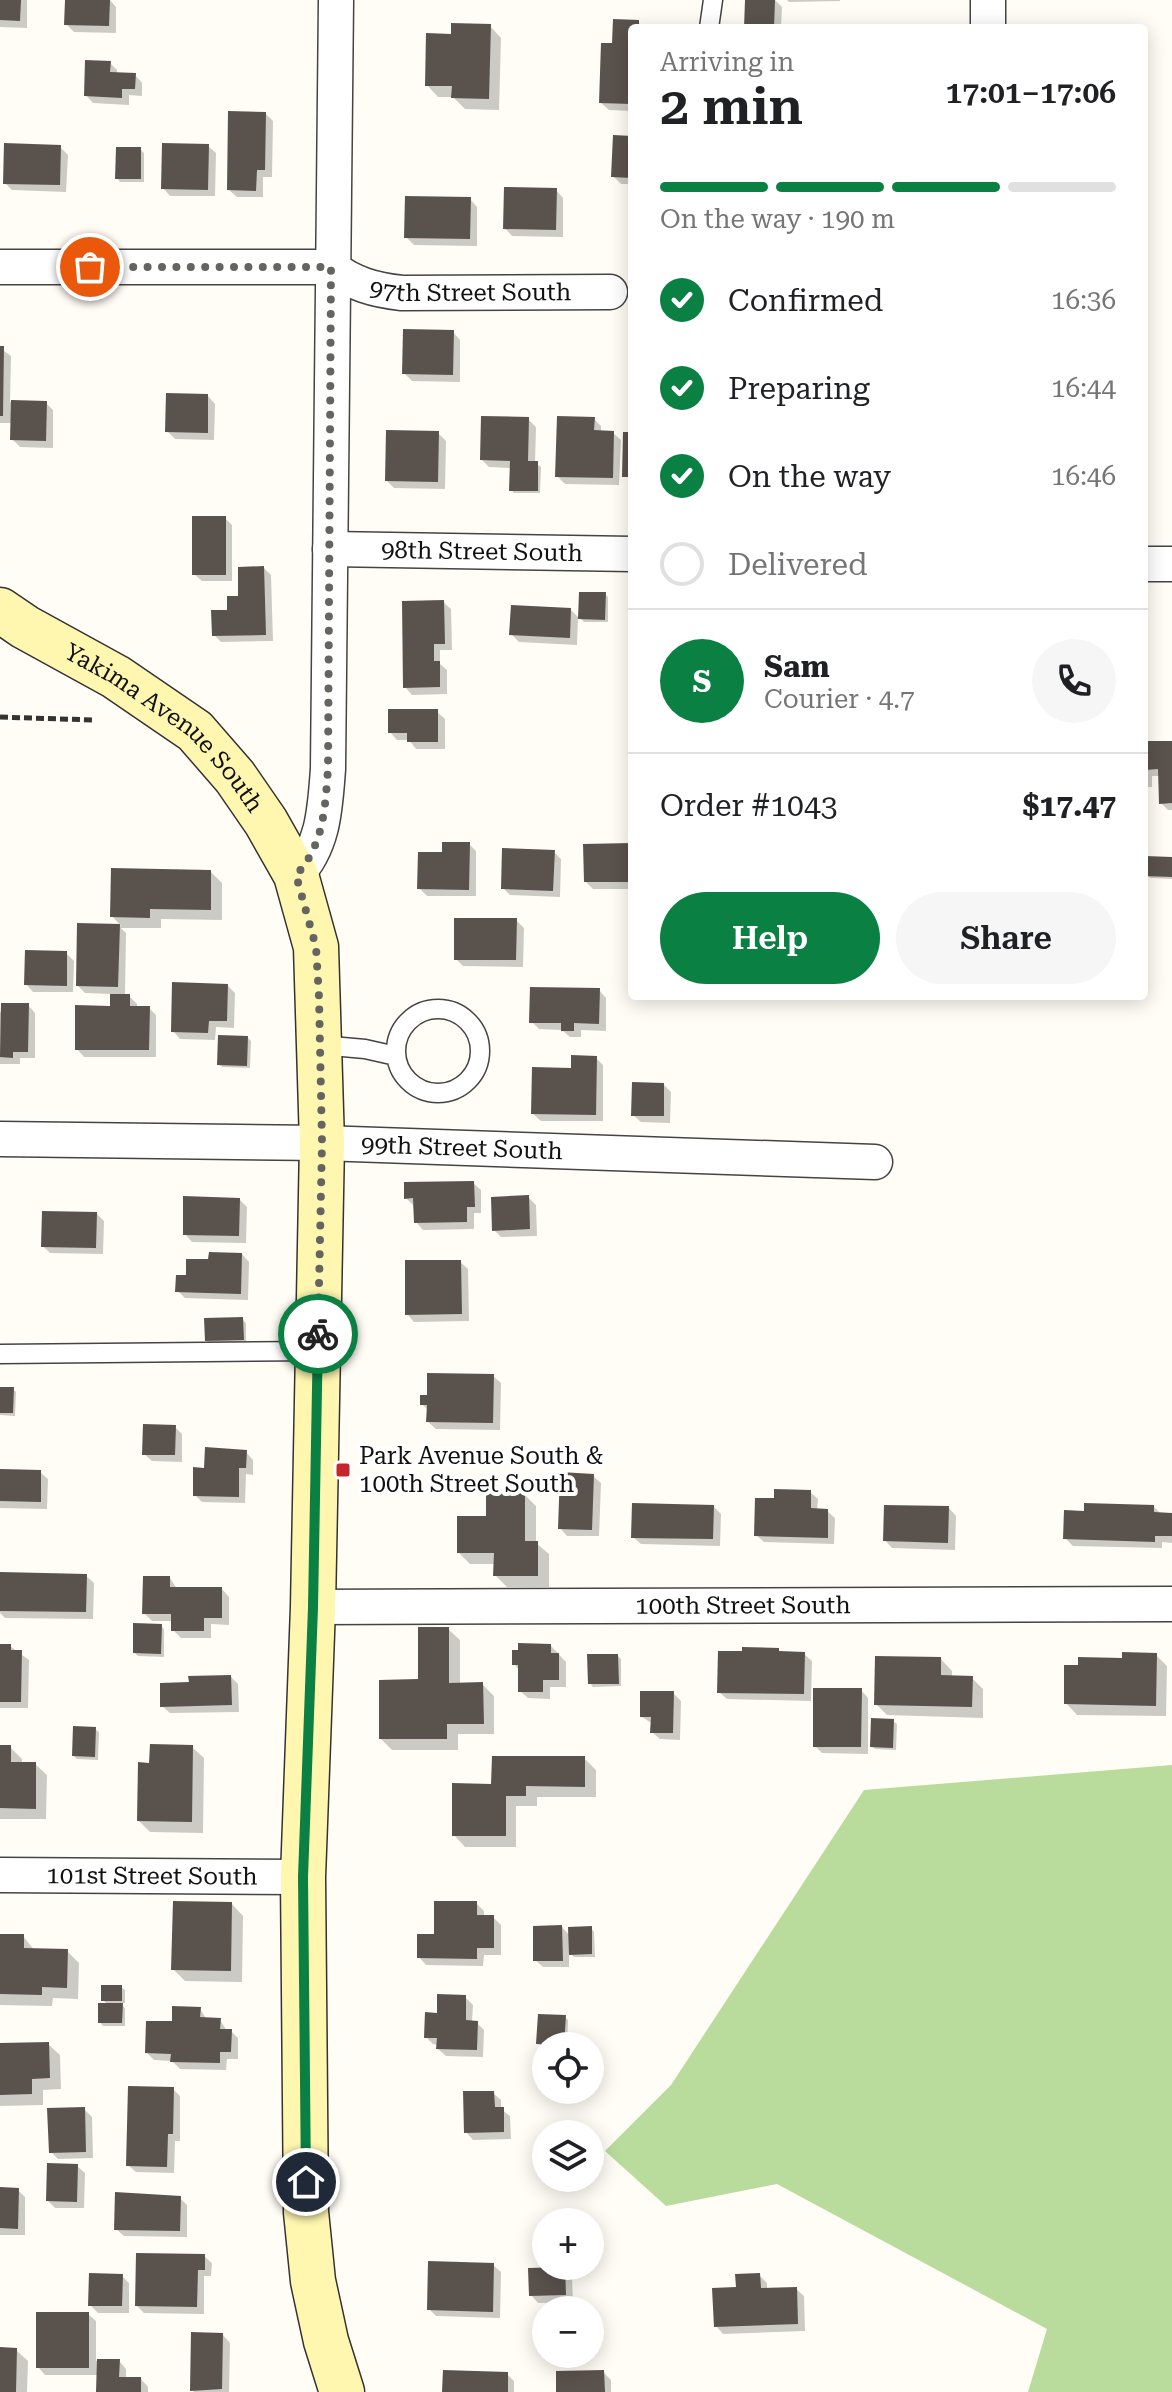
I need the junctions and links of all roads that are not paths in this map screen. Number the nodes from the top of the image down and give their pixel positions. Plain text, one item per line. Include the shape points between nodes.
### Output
1 (336, 0) edge
2 (713, 0) edge
3 (988, 0) edge
4 (710, 24) edge
5 (988, 24) edge
6 (0, 267) edge
7 (331, 267) junction
8 (610, 292) dead end
9 (330, 549) junction
10 (628, 554) edge
11 (1148, 564) edge
12 (1172, 564) edge
13 (0, 610) edge
14 (296, 875) junction
15 (320, 1045) junction
16 (396, 1056) junction
17 (0, 1139) edge
18 (322, 1143) junction
19 (875, 1162) dead end
20 (318, 1351) junction
21 (0, 1354) edge
22 (1172, 1604) edge
23 (313, 1607) junction
24 (0, 1875) edge
25 (303, 1877) junction
26 (342, 2392) edge

1 - 7 street
2 - 4 lane
3 - 5 street
6 - 7 street, 97th Street South
7 - 8 street, 97th Street South via 366,287 402,293
7 - 9 street
9 - 10 street, 98th Street South
9 - 14 street via 325,809 310,860
11 - 12 street
13 - 14 main road, Yakima Avenue South via 116,677 195,731 235,777
14 - 15 main road, Yakima Avenue South via 316,947
15 - 16 lane
15 - 18 main road, Yakima Avenue South
16 - 16 lane via 406,1079 440,1093 463,1085 473,1074 480,1045 467,1020 440,1008 426,1010 402,1028
17 - 18 street, 99th Street South
18 - 19 street, 99th Street South
18 - 20 main road, Yakima Avenue South
20 - 21 lane
20 - 23 main road, Yakima Avenue South
22 - 23 street, 100th Street South
23 - 25 main road, Yakima Avenue South
24 - 25 street, 101st Street South
25 - 26 main road, Yakima Avenue South via 309,2254

